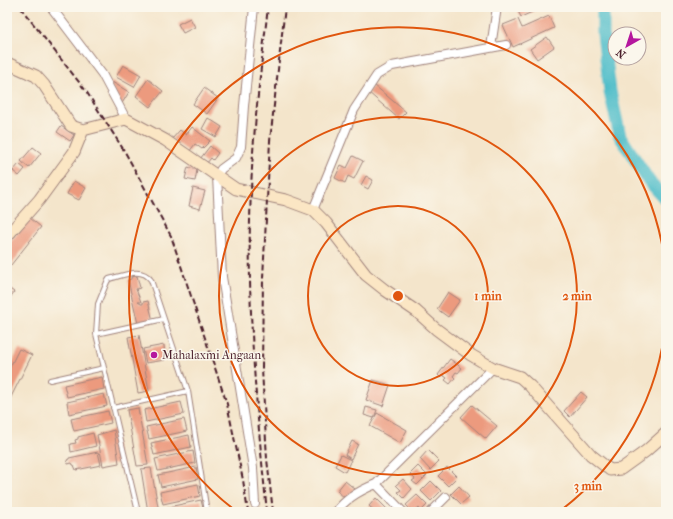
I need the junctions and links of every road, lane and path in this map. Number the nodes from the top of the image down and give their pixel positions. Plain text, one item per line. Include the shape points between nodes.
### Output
1 (51, 7) edge
2 (254, 7) edge
3 (497, 7) edge
4 (506, 45) dead end
5 (491, 47) junction
6 (7, 63) edge
7 (126, 119) junction
8 (83, 130) junction
9 (217, 176) junction
10 (313, 210) junction
11 (7, 236) edge
12 (164, 319) junction
13 (96, 334) junction
14 (104, 368) junction
15 (493, 368) junction
16 (50, 380) dead end
17 (188, 391) junction
18 (113, 408) junction
19 (666, 433) edge
20 (376, 484) junction
21 (446, 497) dead end
22 (255, 504) dead end
23 (138, 512) edge
24 (207, 512) edge
25 (336, 512) edge
26 (403, 512) edge
27 (430, 512) edge

1 - 7 street via 102,74
2 - 9 street via 241,147 236,158 220,169
3 - 5 street
4 - 5 street
5 - 10 street via 392,66 377,75 354,110
6 - 8 street via 36,76 71,126
7 - 8 street
7 - 9 street via 165,140
8 - 11 street via 74,152 39,200
9 - 10 street via 236,189 286,200
9 - 22 street via 222,277 253,468
10 - 15 street via 366,275 471,355
12 - 13 lane
12 - 13 lane via 151,280 148,275 139,272 109,279 106,282 98,304
12 - 17 lane
13 - 14 lane
14 - 16 lane
14 - 18 lane
15 - 19 street via 520,377 592,455 610,470 621,469
15 - 20 street
17 - 18 lane
17 - 24 lane
18 - 23 lane
20 - 25 street via 343,502
20 - 26 street
21 - 27 street

